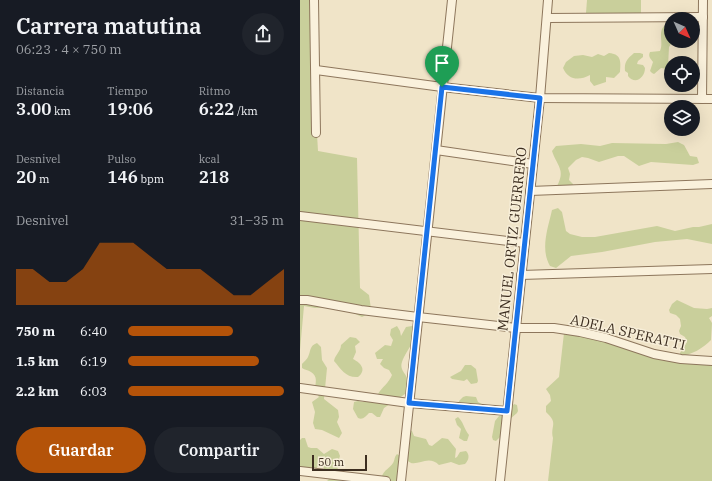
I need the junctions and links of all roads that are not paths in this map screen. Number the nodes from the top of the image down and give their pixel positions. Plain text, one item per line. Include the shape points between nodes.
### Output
1 (314, 0) edge
2 (452, 0) edge
3 (548, 0) edge
4 (703, 0) edge
5 (702, 17) junction
6 (547, 18) junction
7 (316, 70) junction
8 (442, 87) junction
9 (540, 98) junction
10 (702, 99) junction
11 (712, 99) edge
12 (316, 133) dead end
13 (436, 150) junction
14 (533, 164) junction
15 (712, 184) edge
16 (530, 191) junction
17 (300, 216) edge
18 (427, 232) junction
19 (525, 243) junction
20 (712, 269) edge
21 (521, 275) junction
22 (300, 300) edge
23 (418, 318) junction
24 (516, 328) junction
25 (712, 361) edge
26 (300, 388) edge
27 (409, 403) junction
28 (507, 411) junction
29 (300, 471) edge
30 (386, 481) edge
31 (401, 481) edge
32 (500, 481) edge

1 - 7 street
2 - 8 street
3 - 6 street, MANUEL ORTIZ GUERRERO
4 - 5 street
5 - 6 street
5 - 10 street
6 - 9 street, MANUEL ORTIZ GUERRERO
7 - 8 street
7 - 12 street
8 - 9 street
8 - 13 street
9 - 10 street
9 - 14 street, MANUEL ORTIZ GUERRERO
10 - 11 street
13 - 14 street
13 - 18 street
14 - 16 street, MANUEL ORTIZ GUERRERO
15 - 16 street
16 - 19 street, MANUEL ORTIZ GUERRERO
17 - 18 street
18 - 19 street
18 - 23 street
19 - 21 street, MANUEL ORTIZ GUERRERO
20 - 21 street
21 - 24 street, MANUEL ORTIZ GUERRERO
22 - 23 street, ADELA SPERATTI
23 - 24 street, ADELA SPERATTI
23 - 27 street
24 - 25 street, ADELA SPERATTI via 554,328 580,332 654,354
24 - 28 street, MANUEL ORTIZ GUERRERO
26 - 27 street
27 - 28 street
27 - 31 street
28 - 32 street, MANUEL ORTIZ GUERRERO
29 - 30 street

